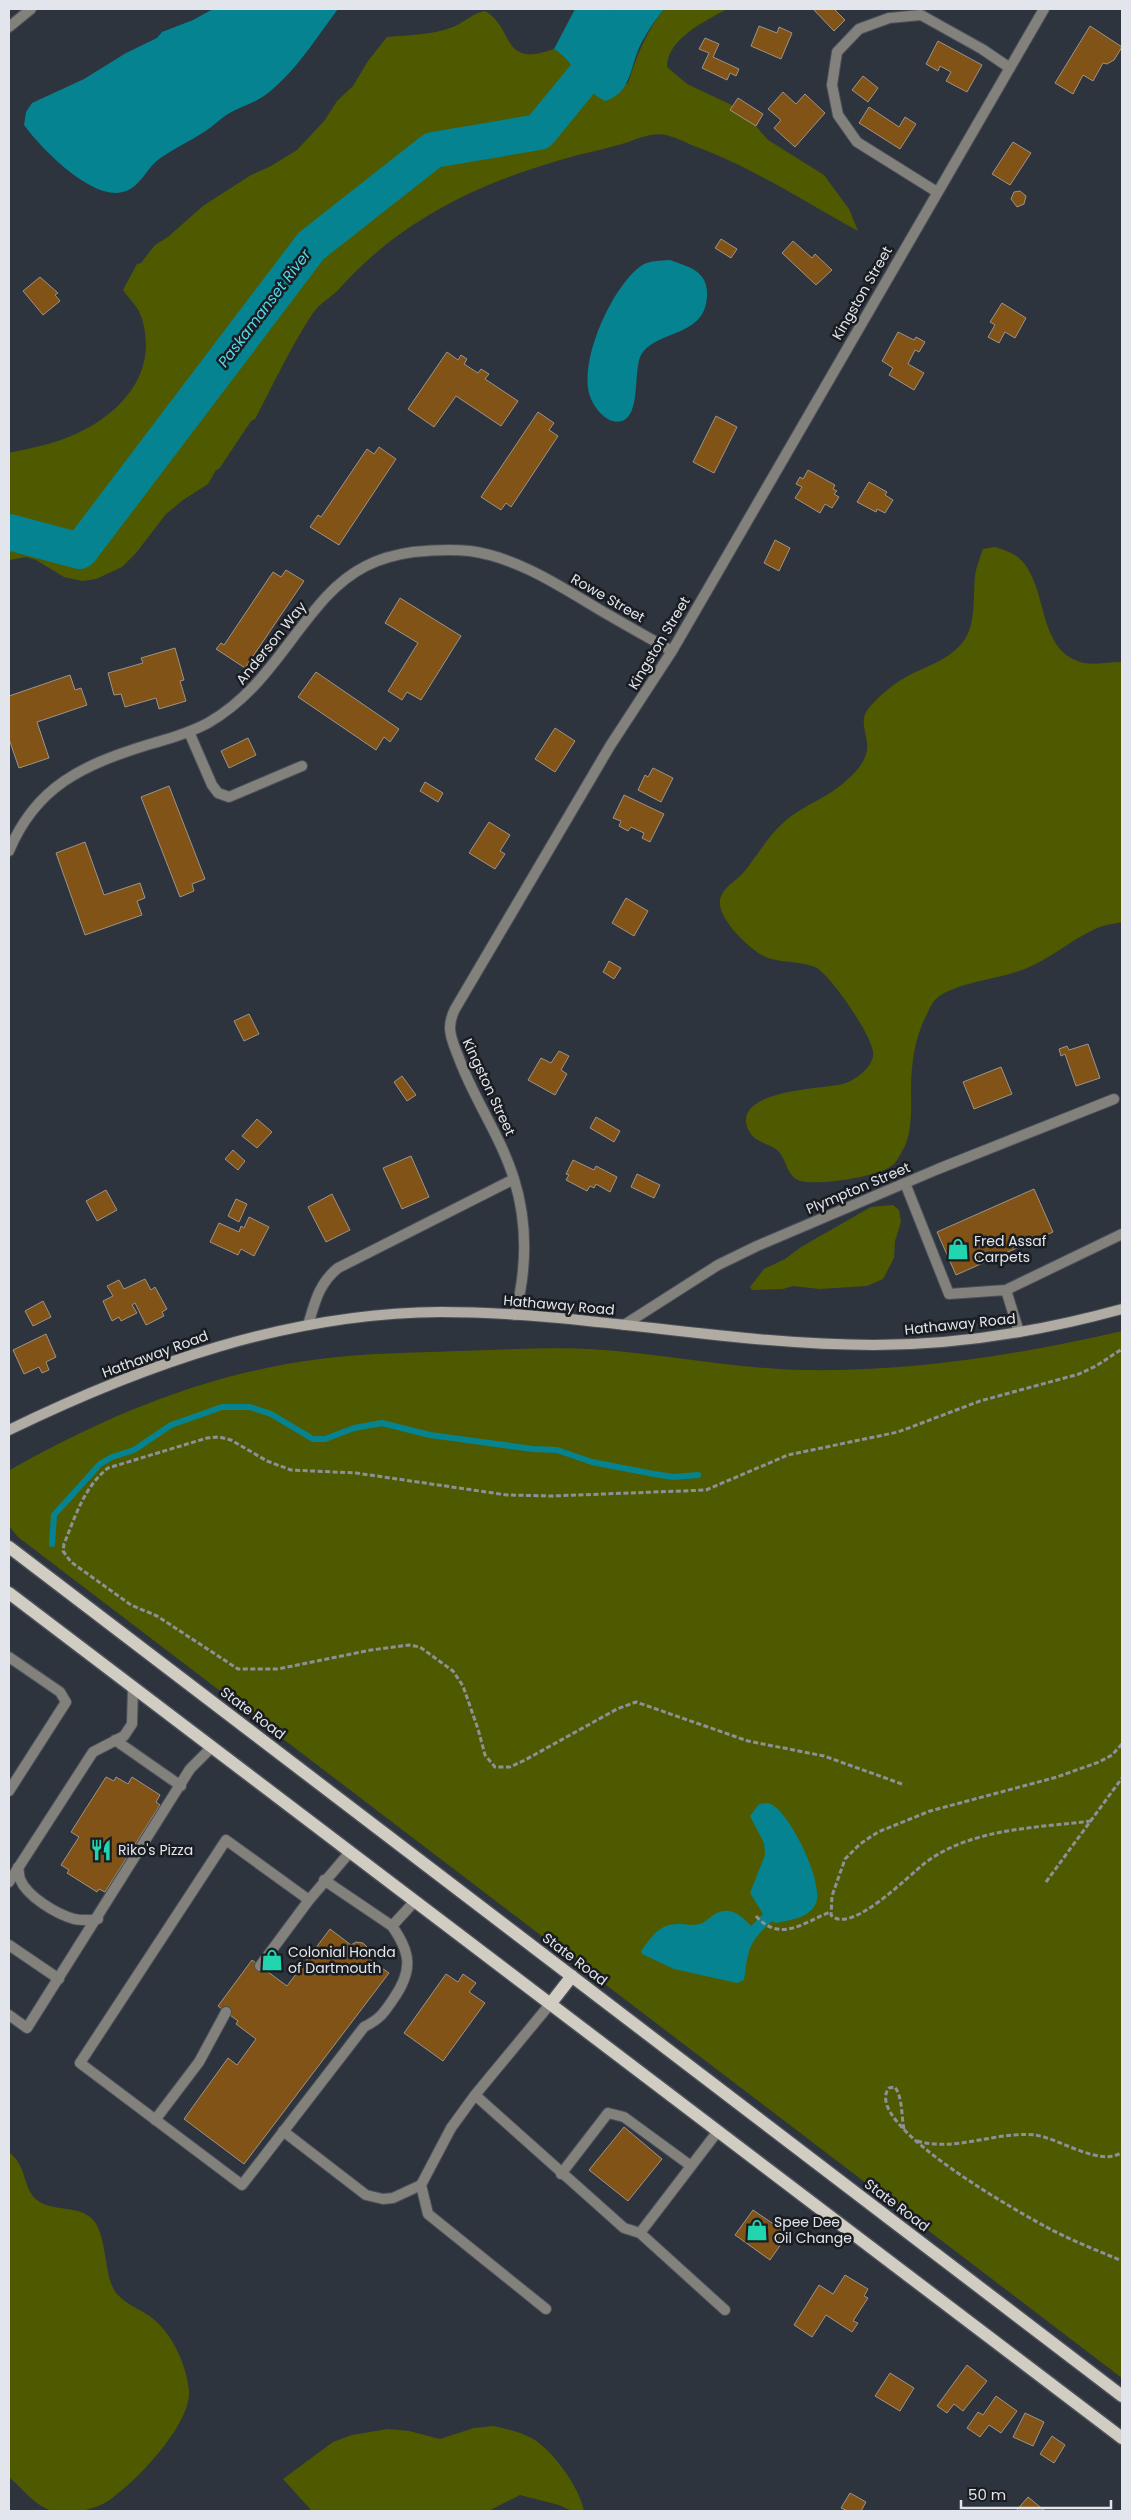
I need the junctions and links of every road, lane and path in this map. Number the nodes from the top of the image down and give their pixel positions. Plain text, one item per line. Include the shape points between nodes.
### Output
1 (31, 9) edge
2 (1044, 9) edge
3 (9, 27) edge
4 (1010, 68) junction
5 (937, 192) junction
6 (529, 570) joint
7 (672, 651) junction
8 (189, 732) junction
9 (302, 766) dead end
10 (9, 851) edge
11 (1114, 1099) dead end
12 (514, 1178) junction
13 (904, 1183) junction
14 (1122, 1234) edge
15 (1006, 1290) junction
16 (1122, 1309) edge
17 (515, 1315) junction
18 (308, 1325) junction
19 (624, 1325) junction
20 (1019, 1332) junction
21 (1122, 1349) edge
22 (9, 1430) edge
23 (9, 1546) edge
24 (9, 1593) edge
25 (9, 1657) edge
26 (133, 1686) junction
27 (115, 1740) junction
28 (1122, 1744) edge
29 (212, 1747) junction
30 (1122, 1778) edge
31 (902, 1784) dead end
32 (181, 1786) junction
33 (9, 1792) edge
34 (1091, 1821) junction
35 (350, 1852) junction
36 (18, 1867) junction
37 (324, 1880) junction
38 (9, 1882) edge
39 (1046, 1882) dead end
40 (309, 1900) junction
41 (415, 1902) junction
42 (830, 1912) junction
43 (757, 1917) dead end
44 (98, 1919) junction
45 (392, 1926) junction
46 (9, 1945) edge
47 (260, 1966) dead end
48 (572, 1976) junction
49 (60, 1979) junction
50 (551, 2003) junction
51 (226, 2012) dead end
52 (9, 2015) edge
53 (475, 2095) junction
54 (156, 2120) junction
55 (904, 2130) junction
56 (283, 2131) junction
57 (718, 2132) junction
58 (917, 2141) junction
59 (1122, 2152) edge
60 (691, 2166) junction
61 (561, 2174) junction
62 (421, 2185) junction
63 (640, 2232) junction
64 (1122, 2261) edge
65 (546, 2309) dead end
66 (725, 2310) dead end
67 (1122, 2396) edge
68 (1122, 2438) edge

1 - 3 street
2 - 4 street, Kingston Street
4 - 5 street, Kingston Street
4 - 5 street via 921,15 889,18 859,29 837,52 832,85 838,115 857,142
5 - 7 street, Kingston Street
6 - 7 street, Rowe Street
6 - 8 street, Anderson Way via 492,556 450,549 391,556 360,567 337,585 311,613 246,696 218,717
7 - 12 street, Kingston Street via 610,746 466,986 451,1018 451,1035 463,1069
8 - 9 street via 212,786 218,793 230,797
8 - 10 street, Anderson Way via 115,755 71,775 32,810
11 - 13 street, Plympton Street
12 - 17 street, Kingston Street via 522,1212 525,1259
12 - 18 street via 338,1268 326,1277 318,1292
13 - 15 street via 949,1294
13 - 19 street, Plympton Street via 718,1265
14 - 15 street
15 - 20 street
16 - 20 main road, Hathaway Road
17 - 18 main road, Hathaway Road via 402,1314
17 - 19 main road, Hathaway Road
18 - 22 main road, Hathaway Road via 240,1339 174,1359
19 - 20 main road, Hathaway Road via 790,1341 875,1345
21 - 31 path via 1079,1374 980,1401 898,1432 788,1455 706,1490 507,1495 356,1473 292,1470 226,1438 208,1438 122,1462 104,1471 85,1494 64,1544 63,1551 71,1562 123,1600 158,1616 238,1669 278,1669 372,1650 409,1645 420,1647 453,1671 463,1686 485,1755 495,1767 518,1764 617,1709 636,1702 748,1742 824,1756
23 - 48 main road, State Road
24 - 26 main road
25 - 33 street via 60,1692 66,1702
26 - 27 street via 132,1724 124,1736
26 - 29 main road
27 - 32 street
27 - 36 street via 93,1752
28 - 42 path via 1099,1762 930,1812 878,1832 845,1859 838,1874
29 - 32 street via 190,1769
29 - 35 main road
30 - 34 path
32 - 44 street
34 - 39 path
34 - 42 path via 1000,1833 963,1842 926,1862 852,1919 836,1920
35 - 37 street
35 - 41 main road
36 - 38 street
36 - 44 street via 20,1879 28,1891 43,1902 74,1919
37 - 40 street
37 - 45 street
40 - 47 street
40 - 54 street via 226,1840 80,2063
41 - 45 street
41 - 50 main road
42 - 43 path via 800,1927 774,1930
44 - 49 street
45 - 56 street via 403,1942 408,1966 405,1982 380,2019 364,2027
46 - 49 street
48 - 50 main road
48 - 67 main road, State Road
49 - 52 street via 27,2028
50 - 53 street
50 - 57 main road
51 - 54 street via 199,2062
53 - 61 street
53 - 62 street via 451,2128
54 - 56 street via 242,2184
55 - 55 path via 885,2102 884,2096 889,2088 895,2087 901,2097
55 - 58 path
56 - 62 street via 366,2195 394,2198
57 - 60 street
57 - 68 main road
58 - 59 path via 952,2145 1034,2135 1095,2155 1112,2156
58 - 64 path via 995,2198 1055,2232
60 - 61 street via 624,2117 608,2113
60 - 63 street
61 - 63 street via 624,2228
62 - 65 street via 428,2214
63 - 66 street

